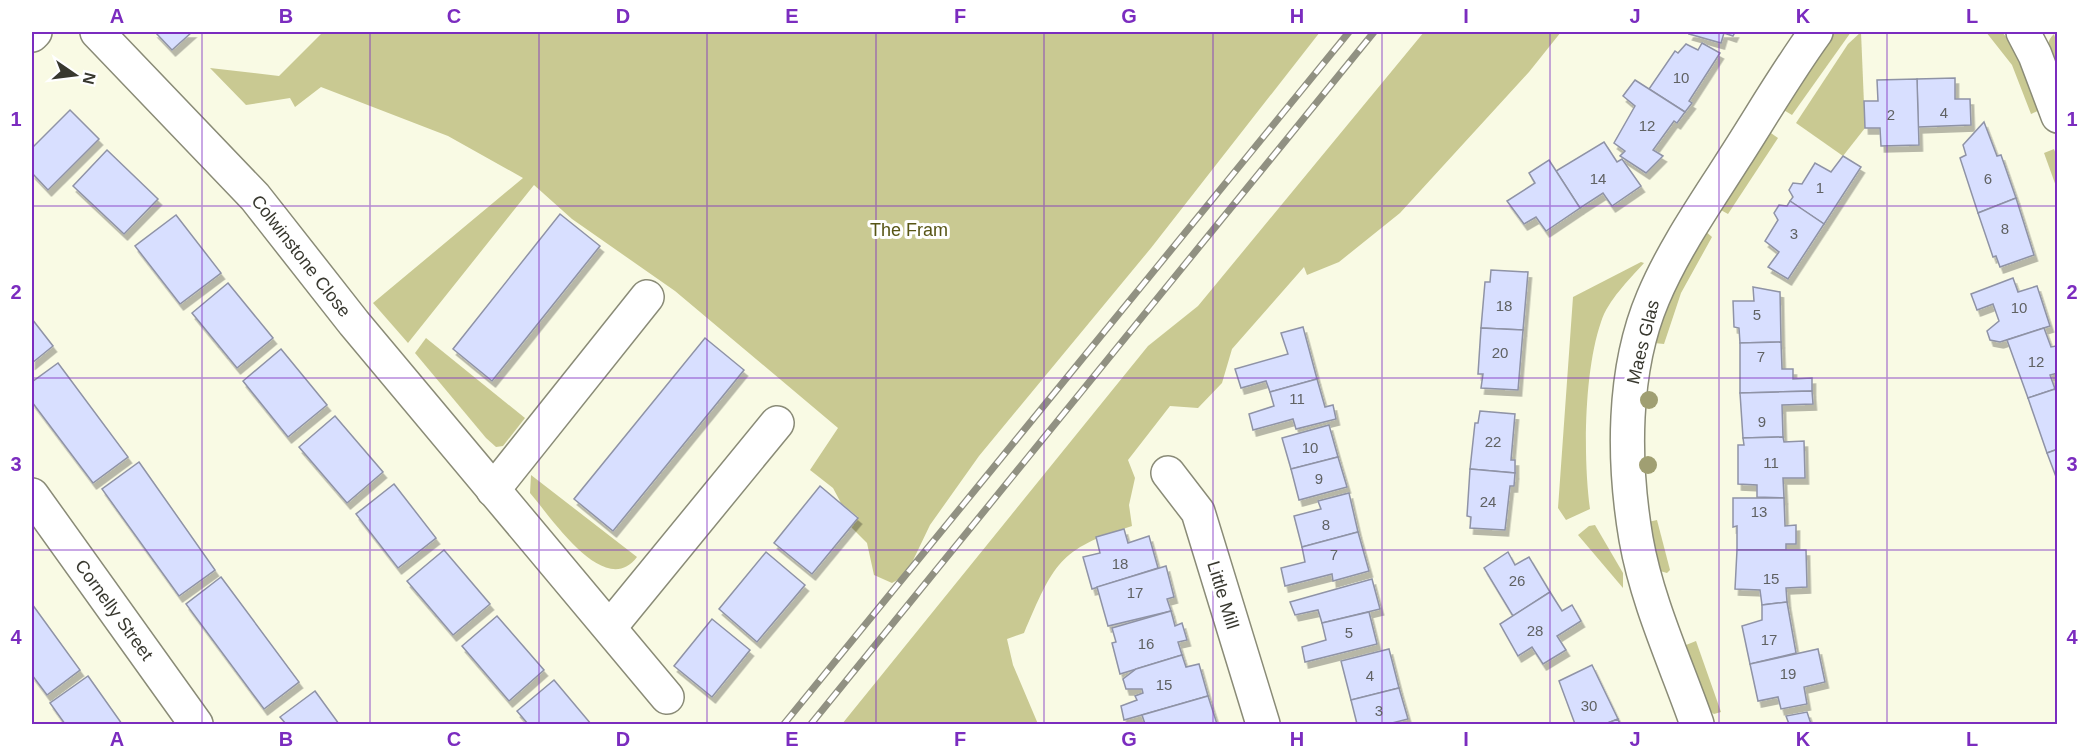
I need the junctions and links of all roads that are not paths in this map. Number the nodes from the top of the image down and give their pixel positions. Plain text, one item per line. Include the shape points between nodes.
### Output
1 (35, 32) edge
2 (97, 32) edge
3 (1816, 32) edge
4 (2023, 32) edge
5 (32, 35) edge
6 (2058, 116) edge
7 (647, 297) dead end
8 (777, 423) dead end
9 (1168, 473) dead end
10 (493, 490) junction
11 (32, 495) edge
12 (610, 627) junction
13 (667, 697) dead end
14 (196, 724) edge
15 (1263, 724) edge
16 (1697, 724) edge

1 - 5 street
2 - 10 street, Colwinstone Close via 255,197 354,324
3 - 16 street, Maes Glas via 1684,237 1652,299 1633,370 1628,437 1636,541 1649,590
4 - 6 street
7 - 10 street
8 - 12 street
9 - 15 street, Little Mill via 1198,512
10 - 12 street, Colwinstone Close
11 - 14 street, Cornelly Street
12 - 13 street, Colwinstone Close

